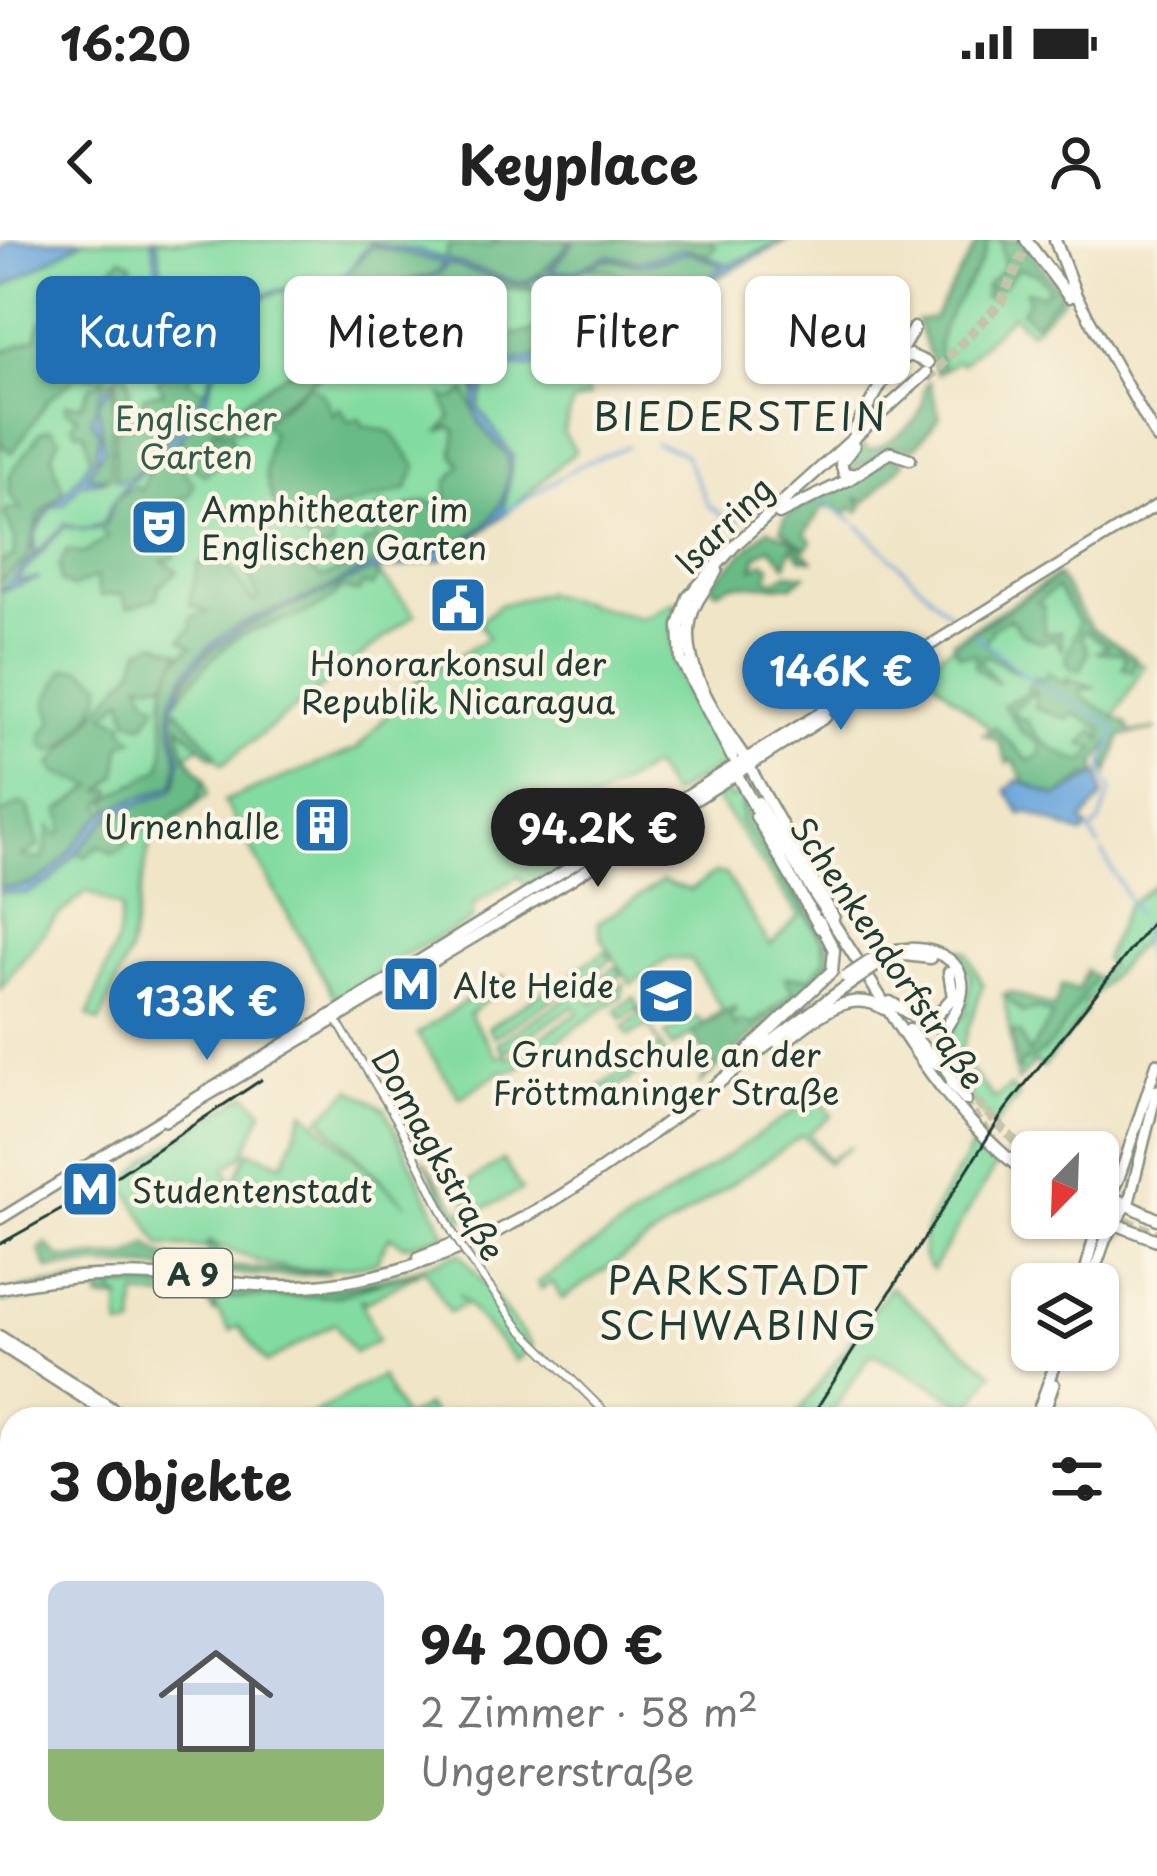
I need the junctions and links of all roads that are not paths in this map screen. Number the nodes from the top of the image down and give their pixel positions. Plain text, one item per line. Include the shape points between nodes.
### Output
1 (1028, 240) edge
2 (1054, 240) edge
3 (1072, 295) junction
4 (914, 328) dead end
5 (910, 336) edge
6 (910, 355) edge
7 (927, 372) junction
8 (884, 384) edge
9 (1157, 439) edge
10 (854, 446) junction
11 (910, 459) dead end
12 (824, 464) junction
13 (856, 476) junction
14 (788, 505) junction
15 (1157, 508) edge
16 (717, 570) junction
17 (740, 765) junction
18 (758, 797) junction
19 (756, 816) tunnel mouth
20 (807, 897) junction
21 (832, 945) junction
22 (880, 958) junction
23 (856, 963) junction
24 (889, 1007) junction
25 (334, 1015) junction
26 (1157, 1063) edge
27 (739, 1064) junction
28 (1157, 1090) edge
29 (963, 1098) junction
30 (1142, 1116) junction
31 (1150, 1129) junction
32 (1011, 1155) edge
33 (1127, 1155) junction
34 (1141, 1164) junction
35 (1119, 1170) edge
36 (1119, 1203) edge
37 (1128, 1205) junction
38 (1119, 1218) edge
39 (0, 1219) edge
40 (1157, 1219) edge
41 (1119, 1226) edge
42 (1157, 1240) edge
43 (0, 1285) edge
44 (0, 1340) edge
45 (1056, 1371) edge
46 (81, 1393) junction
47 (100, 1407) edge
48 (107, 1407) edge
49 (599, 1407) edge
50 (1043, 1407) edge

1 - 3 highway
2 - 3 highway
3 - 9 main road
4 - 5 highway
6 - 7 highway
7 - 10 highway, Isarring
7 - 12 highway, Isarring
8 - 12 highway
10 - 13 highway via 841,463
10 - 14 highway, Isarring
11 - 13 highway via 890,452
12 - 14 highway, Isarring
13 - 14 highway
14 - 16 highway, Isarring
14 - 17 highway, Isarring via 693,580 679,606 679,672
15 - 17 main road
16 - 17 highway via 689,627 692,663
16 - 17 highway, Isarring via 691,604 683,647
17 - 18 highway
17 - 25 main road
18 - 20 highway
18 - 23 highway, Schenkendorfstraße
18 - 24 highway, Schenkendorfstraße
19 - 21 highway
20 - 21 highway
20 - 23 highway
21 - 27 highway via 827,977
22 - 24 highway via 927,957 945,967 954,985 950,1005 932,1018
22 - 27 highway, bridge
22 - 29 highway via 915,947 950,961 962,991 944,1053
23 - 24 highway, Schenkendorfstraße
24 - 27 highway, A 9 via 846,1002
24 - 29 highway, Schenkendorfstraße
24 - 29 highway, Schenkendorfstraße
25 - 39 main road
25 - 49 street, Domagkstraße, bridge via 466,1256
26 - 30 main road
27 - 43 highway, A 9 via 530,1212 415,1266 305,1286 119,1275
28 - 31 main road
29 - 32 highway, Schenkendorfstraße
30 - 31 main road
30 - 33 main road
31 - 34 main road
33 - 34 main road
33 - 35 main road
34 - 37 main road
36 - 37 highway
37 - 38 main road
37 - 40 highway
41 - 42 highway
44 - 46 main road
45 - 50 main road
46 - 47 main road
46 - 48 main road

